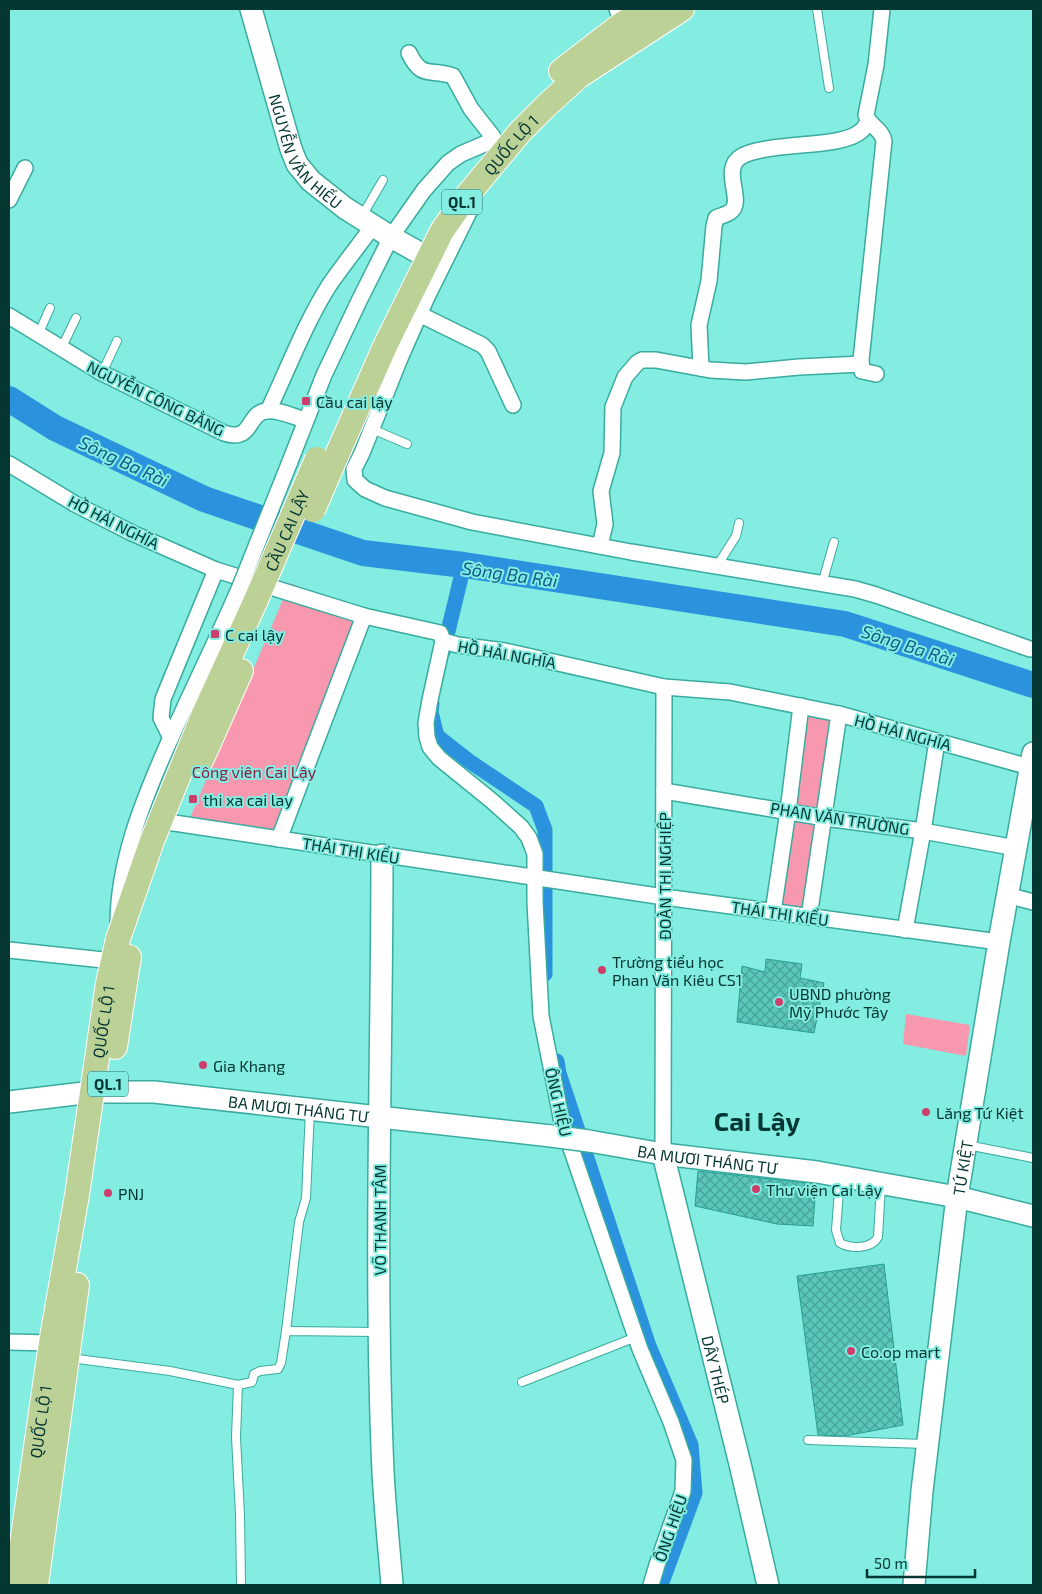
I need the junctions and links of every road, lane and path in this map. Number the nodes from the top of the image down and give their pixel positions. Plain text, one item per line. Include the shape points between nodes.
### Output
1 (251, 9) edge
2 (647, 9) edge
3 (682, 9) edge
4 (817, 9) edge
5 (882, 9) edge
6 (619, 16) edge
7 (409, 53) dead end
8 (829, 88) dead end
9 (868, 122) junction
10 (493, 146) junction
11 (25, 168) dead end
12 (383, 180) dead end
13 (9, 200) edge
14 (367, 222) junction
15 (391, 237) junction
16 (416, 251) junction
17 (50, 308) dead end
18 (419, 314) junction
19 (9, 316) edge
20 (76, 318) dead end
21 (38, 335) junction
22 (117, 342) dead end
23 (61, 348) junction
24 (861, 364) junction
25 (701, 368) junction
26 (102, 373) junction
27 (876, 374) dead end
28 (513, 405) dead end
29 (268, 411) junction
30 (305, 420) junction
31 (372, 429) junction
32 (408, 444) dead end
33 (324, 462) junction
34 (9, 464) edge
35 (739, 523) dead end
36 (834, 542) dead end
37 (600, 546) junction
38 (717, 566) junction
39 (216, 570) junction
40 (822, 584) junction
41 (255, 599) junction
42 (364, 616) junction
43 (443, 641) junction
44 (1032, 649) edge
45 (664, 688) junction
46 (801, 706) junction
47 (839, 714) junction
48 (171, 738) junction
49 (937, 741) junction
50 (1032, 763) edge
51 (664, 791) junction
52 (788, 811) junction
53 (824, 818) junction
54 (168, 822) junction
55 (923, 831) junction
56 (279, 839) junction
57 (1016, 848) junction
58 (382, 855) junction
59 (538, 879) junction
60 (1007, 894) junction
61 (664, 897) junction
62 (1033, 902) edge
63 (773, 912) junction
64 (809, 917) junction
65 (905, 930) junction
66 (999, 942) junction
67 (9, 950) edge
68 (115, 950) junction
69 (99, 1092) junction
70 (9, 1102) edge
71 (310, 1108) junction
72 (379, 1116) junction
73 (966, 1145) junction
74 (663, 1154) junction
75 (1033, 1158) edge
76 (840, 1176) junction
77 (881, 1183) junction
78 (957, 1197) junction
79 (1033, 1216) edge
80 (286, 1331) junction
81 (380, 1332) junction
82 (636, 1337) junction
83 (9, 1342) edge
84 (59, 1350) junction
85 (522, 1382) dead end
86 (238, 1385) junction
87 (808, 1440) dead end
88 (928, 1444) junction
89 (16, 1585) edge
90 (36, 1585) edge
91 (241, 1585) edge
92 (392, 1585) edge
93 (651, 1585) edge
94 (768, 1585) edge
95 (914, 1585) edge

1 - 14 street, NGUYỄN VĂN HIẾU via 297,164 311,181
2 - 6 main road, QUỐC LỘ 1 / QL.1
3 - 10 main road, QUỐC LỘ 1 / QL.1 via 579,76
4 - 8 lane
5 - 9 street via 876,65 866,110
6 - 10 main road, QUỐC LỘ 1 / QL.1 via 531,98
7 - 10 street via 421,70 454,76
9 - 24 street via 884,141
9 - 25 street via 860,132 845,139 772,148 746,154 734,163 734,208 716,218 714,226 709,281 699,325
10 - 15 street, CẦU CAI LẬY via 461,154 448,163 424,190
10 - 16 main road, QUỐC LỘ 1 / QL.1 via 457,187
10 - 18 street via 460,228
10 - 33 main road, QUỐC LỘ 1 / QL.1 via 465,198 442,231
11 - 13 street
12 - 14 lane
14 - 15 street, NGUYỄN VĂN HIẾU
14 - 29 street via 306,329
15 - 16 street, NGUYỄN VĂN HIẾU
15 - 30 street, CẦU CAI LẬY
16 - 33 main road, QUỐC LỘ 1 / QL.1
17 - 21 lane
18 - 28 street via 488,351
18 - 31 street
19 - 21 street, NGUYỄN CÔNG BẰNG
20 - 23 lane
21 - 23 street, NGUYỄN CÔNG BẰNG
22 - 26 lane
23 - 26 street, NGUYỄN CÔNG BẰNG
24 - 25 street via 746,372
24 - 27 street via 862,371
25 - 37 street via 642,360 625,377 613,407 612,453 601,492 604,524
26 - 29 street, NGUYỄN CÔNG BẰNG via 231,435 240,435 259,414
29 - 30 street
30 - 41 street, CẦU CAI LẬY, bridge via 289,464
31 - 32 lane
31 - 37 street via 354,469 355,480 364,489 472,522
33 - 41 main road, CẦU CAI LẬY / QL.1, bridge
34 - 39 street, HỒ HẢI NGHĨA via 132,534
35 - 38 lane via 736,536
36 - 40 lane
37 - 38 street
38 - 40 street
39 - 42 street, HỒ HẢI NGHĨA
39 - 48 street via 163,699 161,718
40 - 44 street via 876,595
41 - 48 street
41 - 54 main road, QUỐC LỘ 1 / QL.1 via 203,716
42 - 43 street, HỒ HẢI NGHĨA via 440,633
42 - 56 street
43 - 45 street, HỒ HẢI NGHĨA via 505,651
43 - 59 street, ÔNG HIỆU via 426,723 430,747 521,827 535,854
45 - 46 street, HỒ HẢI NGHĨA via 730,692
45 - 51 street, ĐOÀN THỊ NGHIỆP
46 - 47 street, HỒ HẢI NGHĨA
46 - 52 street
47 - 49 street, HỒ HẢI NGHĨA
47 - 53 street
48 - 68 street via 148,790 128,854 119,898
49 - 50 street, HỒ HẢI NGHĨA
49 - 55 street
50 - 57 street, TỨ KIỆT
51 - 52 street, PHAN VĂN TRƯỜNG
51 - 61 street, ĐOÀN THỊ NGHIỆP
52 - 53 street, PHAN VĂN TRƯỜNG
52 - 63 street
53 - 55 street, PHAN VĂN TRƯỜNG
53 - 64 street
54 - 56 street, THÁI THỊ KIỂU
54 - 68 main road, QUỐC LỘ 1 / QL.1 via 152,840
54 - 69 main road, QUỐC LỘ 1 / QL.1 via 166,849 137,924
55 - 57 street, PHAN VĂN TRƯỜNG
55 - 65 street
56 - 58 street, THÁI THỊ KIỂU
57 - 60 street, TỨ KIỆT
58 - 59 street, THÁI THỊ KIỂU
58 - 72 street, VÕ THANH TÂM
59 - 61 street, THÁI THỊ KIỂU
59 - 82 street, ÔNG HIỆU via 541,1016 562,1122
60 - 62 street
60 - 66 street, TỨ KIỆT
61 - 63 street, THÁI THỊ KIỂU
61 - 74 street, ĐOÀN THỊ NGHIỆP
63 - 64 street, THÁI THỊ KIỂU
64 - 65 street, THÁI THỊ KIỂU
65 - 66 street, THÁI THỊ KIỂU
66 - 73 street, TỨ KIỆT
67 - 68 street
68 - 69 main road, QUỐC LỘ 1 / QL.1 via 108,983
69 - 70 street, BA MƯƠI THÁNG TƯ
69 - 71 street, BA MƯƠI THÁNG TƯ via 184,1094
69 - 84 main road, QUỐC LỘ 1 / QL.1 via 80,1256
71 - 72 street, BA MƯƠI THÁNG TƯ
71 - 80 lane via 306,1198 299,1222
72 - 74 street, BA MƯƠI THÁNG TƯ, bridge via 589,1141
72 - 81 street, VÕ THANH TÂM
73 - 75 lane
73 - 78 street, TỨ KIỆT
74 - 76 street, BA MƯƠI THÁNG TƯ
74 - 94 street, DÂY THÉP
76 - 77 street, BA MƯƠI THÁNG TƯ
76 - 77 lane via 836,1230 840,1243 846,1246 875,1243
77 - 78 street, BA MƯƠI THÁNG TƯ
78 - 79 street, BA MƯƠI THÁNG TƯ
78 - 88 street, TỨ KIỆT
80 - 81 lane
80 - 86 lane via 278,1369 260,1371 254,1374 252,1382
81 - 92 street, VÕ THANH TÂM via 383,1473
82 - 85 lane
82 - 93 street, ÔNG HIỆU via 684,1460 683,1491
83 - 84 street
84 - 86 lane
84 - 89 main road, QUỐC LỘ 1 / QL.1
84 - 90 main road, QUỐC LỘ 1 / QL.1
86 - 91 lane via 236,1437
87 - 88 lane
88 - 95 street, TỨ KIỆT

